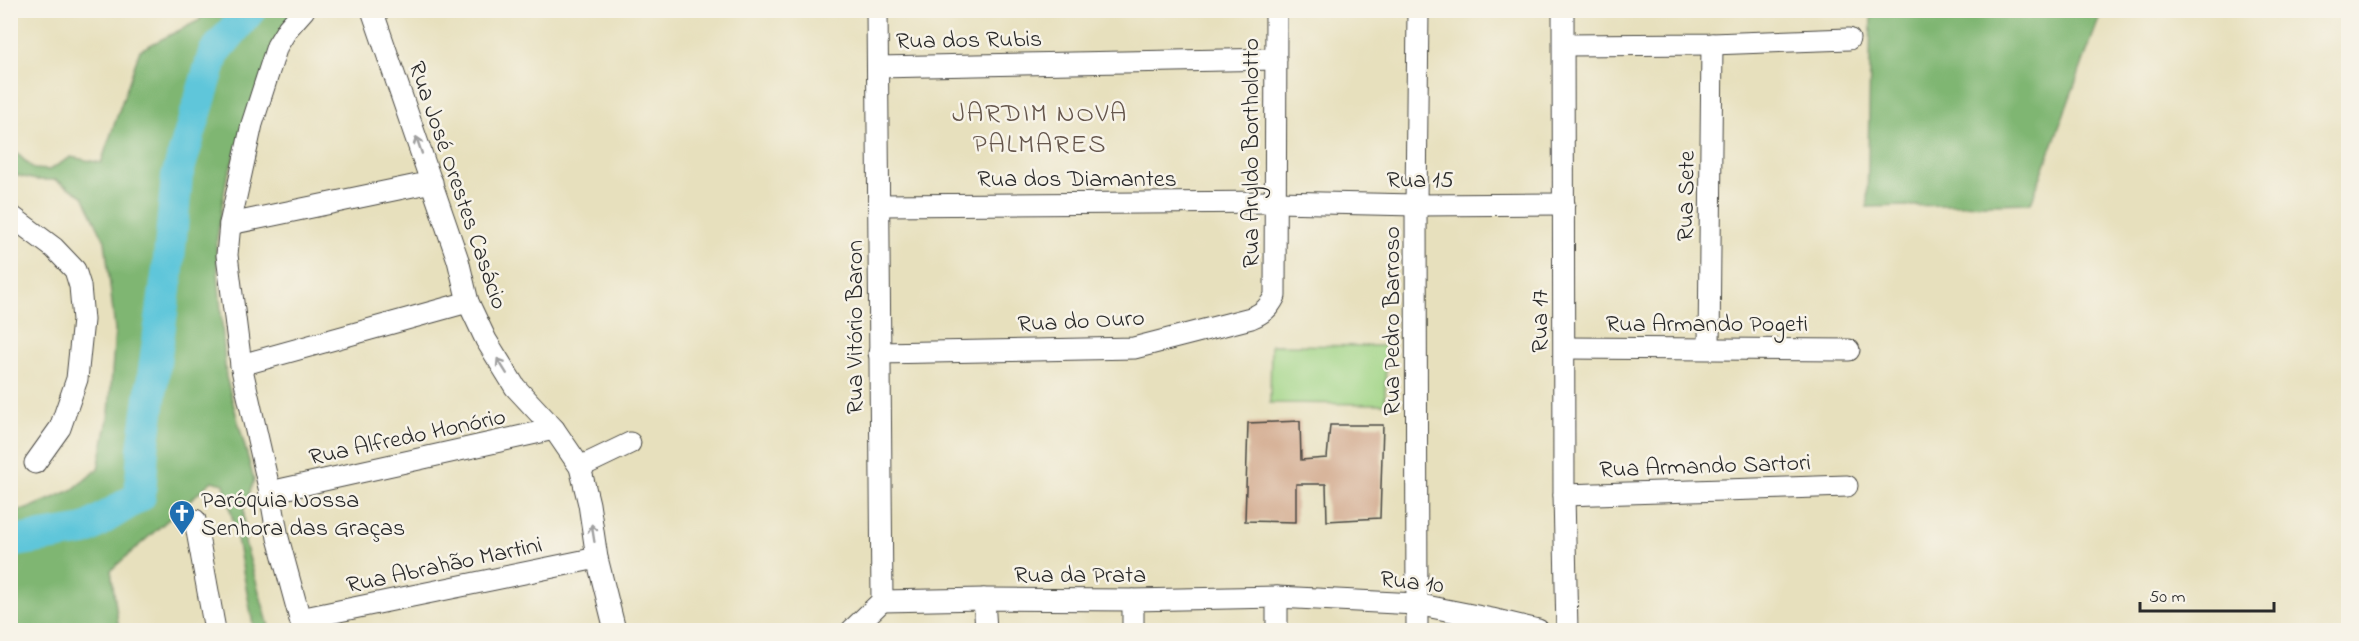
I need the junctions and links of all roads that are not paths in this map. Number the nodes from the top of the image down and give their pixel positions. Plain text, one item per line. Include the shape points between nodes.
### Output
1 (304, 10) edge
2 (372, 10) edge
3 (877, 10) edge
4 (1276, 10) edge
5 (1418, 10) edge
6 (1563, 10) edge
7 (1849, 39) dead end
8 (1712, 44) junction
9 (1564, 45) junction
10 (1276, 59) junction
11 (878, 67) junction
12 (432, 182) junction
13 (1276, 202) junction
14 (1564, 204) junction
15 (879, 205) junction
16 (1416, 205) junction
17 (10, 215) edge
18 (230, 224) junction
19 (1275, 297) joint
20 (468, 302) junction
21 (1709, 347) junction
22 (1565, 348) junction
23 (1849, 350) dead end
24 (879, 353) junction
25 (241, 365) junction
26 (554, 429) junction
27 (630, 443) dead end
28 (35, 464) dead end
29 (580, 467) junction
30 (1847, 486) dead end
31 (270, 492) junction
32 (1564, 495) junction
33 (195, 520) dead end
34 (597, 558) junction
35 (1277, 597) junction
36 (984, 599) junction
37 (1133, 600) junction
38 (882, 601) junction
39 (1416, 604) junction
40 (301, 625) edge
41 (215, 630) edge
42 (615, 630) edge
43 (852, 630) edge
44 (986, 630) edge
45 (1133, 630) edge
46 (1277, 630) edge
47 (1416, 630) edge
48 (1538, 630) edge
49 (1567, 630) edge

1 - 18 street via 277,45 252,124
12 -> 2 street, Rua José Orestes Casácio
3 - 11 street, Rua Vitório Baron
4 - 10 street, Rua Aryldo Bortholotto
5 - 16 street, Rua Pedro Barroso
6 - 9 street, Rua 17
7 - 8 street
8 - 9 street
8 - 21 street, Rua Sete
9 - 14 street, Rua 17
10 - 11 street, Rua dos Rubis
10 - 13 street, Rua Aryldo Bortholotto
11 - 15 street, Rua Vitório Baron
12 - 18 street
12 - 20 street, Rua José Orestes Casácio
13 - 15 street, Rua dos Diamantes
13 - 16 street, Rua 15
13 - 19 street, Rua Aryldo Bortholotto
14 - 16 street, Rua 15
14 - 22 street, Rua 17
15 - 24 street, Rua Vitório Baron
16 - 39 street, Rua Pedro Barroso
17 - 28 street via 54,248 75,270 80,286 83,320 77,379 60,428
18 - 25 street via 227,255
19 - 24 street, Rua do Ouro via 1270,306 1251,318 1134,348
20 - 25 street
26 -> 20 street, Rua José Orestes Casácio via 514,387
21 - 22 street, Rua Armando Pogeti
21 - 23 street, Rua Armando Pogeti
22 - 32 street, Rua 17
24 - 38 street, Rua Vitório Baron
25 - 31 street
26 - 29 street, Rua José Orestes Casácio
26 - 31 street, Rua Alfredo Honório
27 - 29 street
34 -> 29 street, Rua José Orestes Casácio
30 - 32 street, Rua Armando Sartori
31 - 40 street
32 - 49 street, Rua 17
33 - 41 street
34 - 40 street, Rua Abrahão Martini
34 - 42 street, Rua José Orestes Casácio
35 - 37 street, Rua da Prata
35 - 39 street, Rua 10
35 - 46 street
36 - 37 street, Rua da Prata
36 - 38 street, Rua da Prata
36 - 44 street
37 - 45 street
38 - 43 street
39 - 47 street, Rua Pedro Barroso
39 - 48 street, Rua 10

